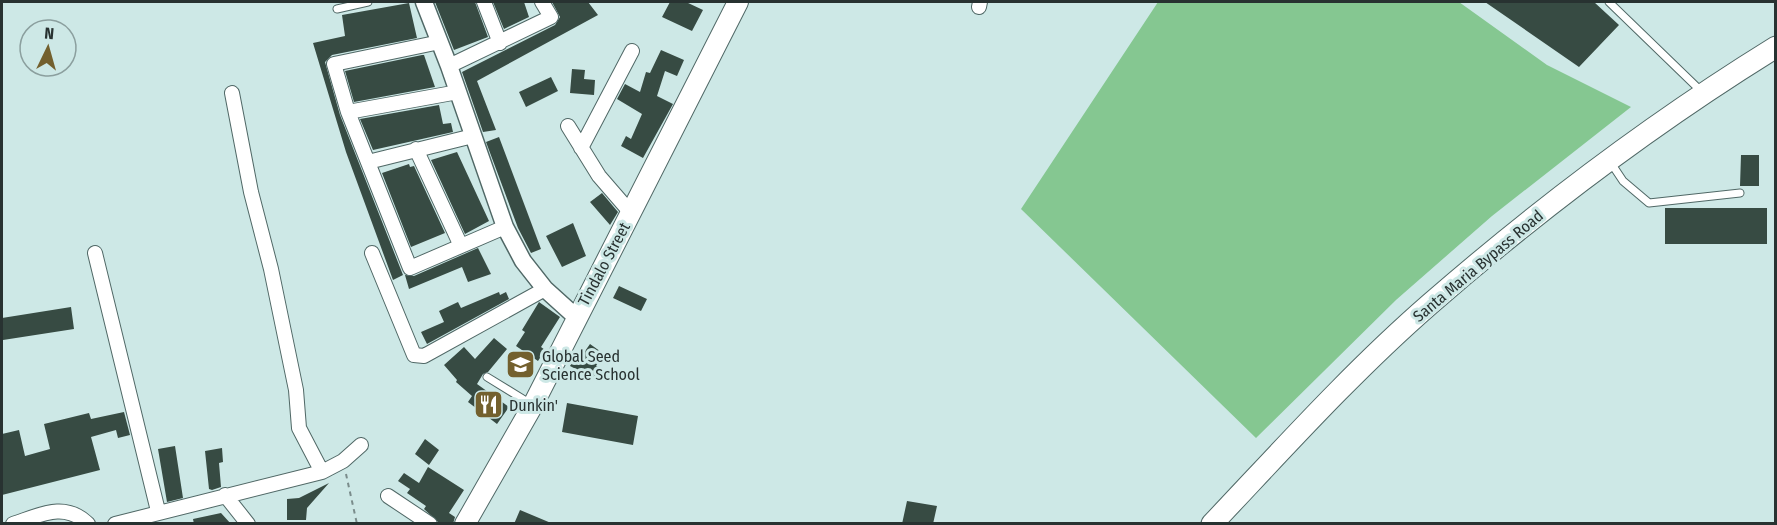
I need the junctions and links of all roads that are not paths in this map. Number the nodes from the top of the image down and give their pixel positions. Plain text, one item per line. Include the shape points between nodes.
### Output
1 (368, 2) edge
2 (424, 2) edge
3 (484, 2) edge
4 (542, 2) edge
5 (738, 2) edge
6 (1609, 2) edge
7 (337, 9) dead end
8 (440, 42) junction
9 (500, 43) junction
10 (1776, 47) edge
11 (632, 51) dead end
12 (449, 66) junction
13 (458, 92) junction
14 (1703, 92) junction
15 (232, 93) dead end
16 (348, 111) junction
17 (568, 126) dead end
18 (473, 136) junction
19 (581, 148) junction
20 (416, 149) junction
21 (1609, 159) junction
22 (368, 162) junction
23 (1740, 193) dead end
24 (631, 213) junction
25 (505, 227) junction
26 (461, 246) junction
27 (95, 253) dead end
28 (372, 253) dead end
29 (545, 289) junction
30 (576, 317) junction
31 (487, 377) dead end
32 (533, 405) junction
33 (361, 445) dead end
34 (322, 472) junction
35 (225, 495) junction
36 (388, 496) dead end
37 (158, 511) junction
38 (13, 524) edge
39 (88, 524) edge
40 (115, 524) edge
41 (248, 524) edge
42 (430, 524) edge
43 (465, 524) edge
44 (1212, 524) edge

1 - 7 lane
2 - 8 street
3 - 9 street
4 - 9 street via 550,17
5 - 24 main road, Tindalo Street
6 - 14 lane
8 - 12 street
8 - 16 street via 334,64
9 - 12 street
10 - 14 main road, Santa Maria Bypass Road
11 - 19 street
12 - 13 street
13 - 16 street
13 - 18 street
14 - 21 main road, Santa Maria Bypass Road
15 - 34 street via 296,390 299,428
16 - 22 street
17 - 19 street
18 - 20 street
18 - 25 street
19 - 24 street
20 - 22 street
20 - 26 street
21 - 23 lane via 1623,181 1649,203
21 - 44 main road, Santa Maria Bypass Road via 1429,305 1346,384
22 - 26 street via 410,268
24 - 30 main road, Tindalo Street
25 - 26 street
25 - 29 street via 523,261
27 - 37 street
28 - 29 street via 414,355 424,356
29 - 30 street
30 - 32 main road, Tindalo Street
31 - 32 lane
32 - 43 main road, Tindalo Street
33 - 34 street
34 - 35 street
35 - 37 street
35 - 41 street
36 - 42 street
37 - 40 street
38 - 39 street via 60,509 80,515

